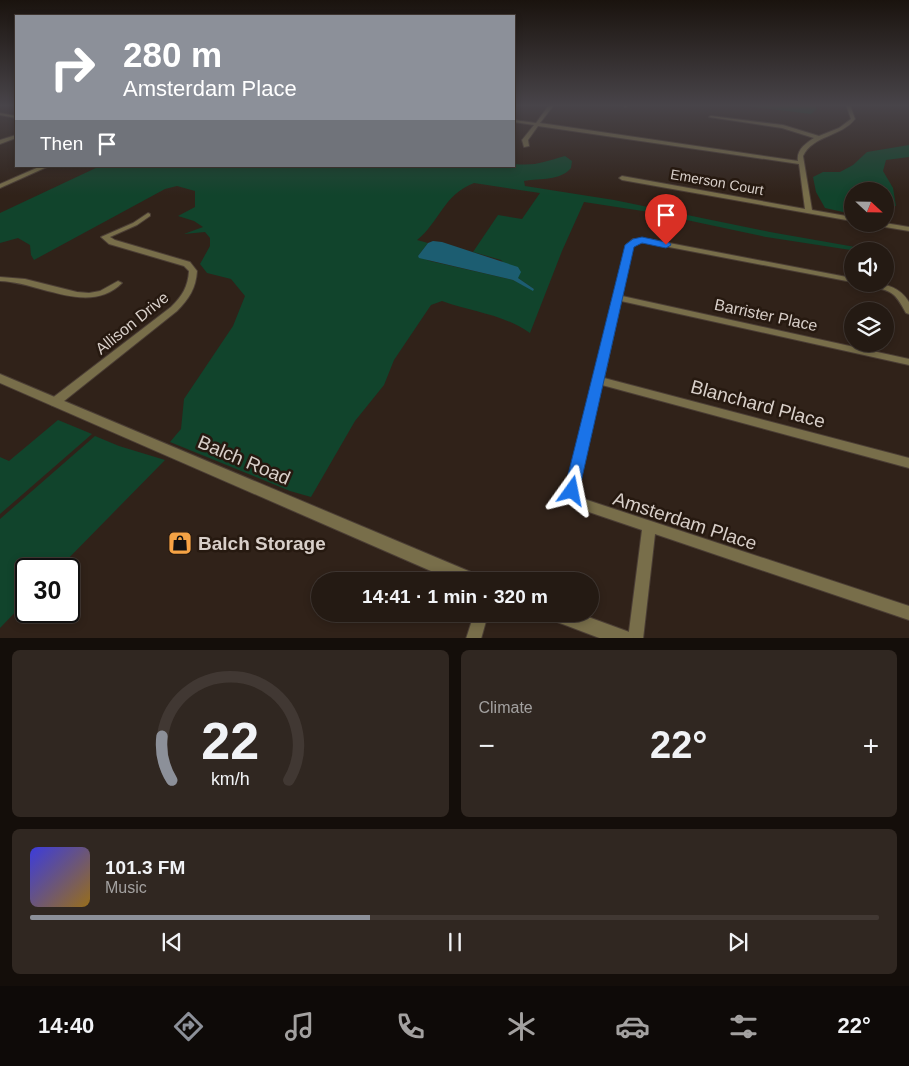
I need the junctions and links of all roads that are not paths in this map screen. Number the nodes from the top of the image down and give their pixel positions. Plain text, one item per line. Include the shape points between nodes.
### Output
1 (529, 135) edge
2 (615, 135) edge
3 (808, 135) edge
4 (826, 135) edge
5 (15, 136) edge
6 (819, 138) junction
7 (0, 142) edge
8 (526, 146) dead end
9 (801, 163) junction
10 (44, 167) edge
11 (622, 178) dead end
12 (0, 186) edge
13 (809, 210) junction
14 (148, 216) dead end
15 (844, 217) edge
16 (894, 226) edge
17 (909, 229) edge
18 (844, 278) edge
19 (0, 279) edge
20 (118, 283) dead end
21 (894, 291) edge
22 (617, 298) junction
23 (909, 311) edge
24 (909, 362) edge
25 (0, 378) edge
26 (598, 380) junction
27 (56, 402) junction
28 (909, 462) edge
29 (649, 527) junction
30 (451, 572) edge
31 (909, 614) edge
32 (479, 622) edge
33 (581, 622) edge
34 (472, 638) edge
35 (626, 638) edge
36 (635, 638) edge

1 - 8 street via 525,140
2 - 9 street
3 - 6 street
4 - 6 street
5 - 7 street
6 - 9 street via 802,150
9 - 13 street
10 - 12 street
11 - 13 street, Emerson Court
13 - 15 street, Emerson Court
14 - 27 street, Allison Drive via 105,237 112,242 187,264 193,271 193,284 174,309
16 - 17 street
18 - 22 street, Amsterdam Place via 642,240 630,245
19 - 20 street via 29,281 76,294 101,294
21 - 23 street via 903,297
22 - 24 street, Barrister Place
22 - 26 street, Amsterdam Place
25 - 27 street, Balch Road
26 - 28 street, Blanchard Place
26 - 29 street, Amsterdam Place via 572,485 573,496 584,505
27 - 30 street, Balch Road
29 - 31 street, Amsterdam Place
29 - 36 street
32 - 34 street
33 - 35 street

